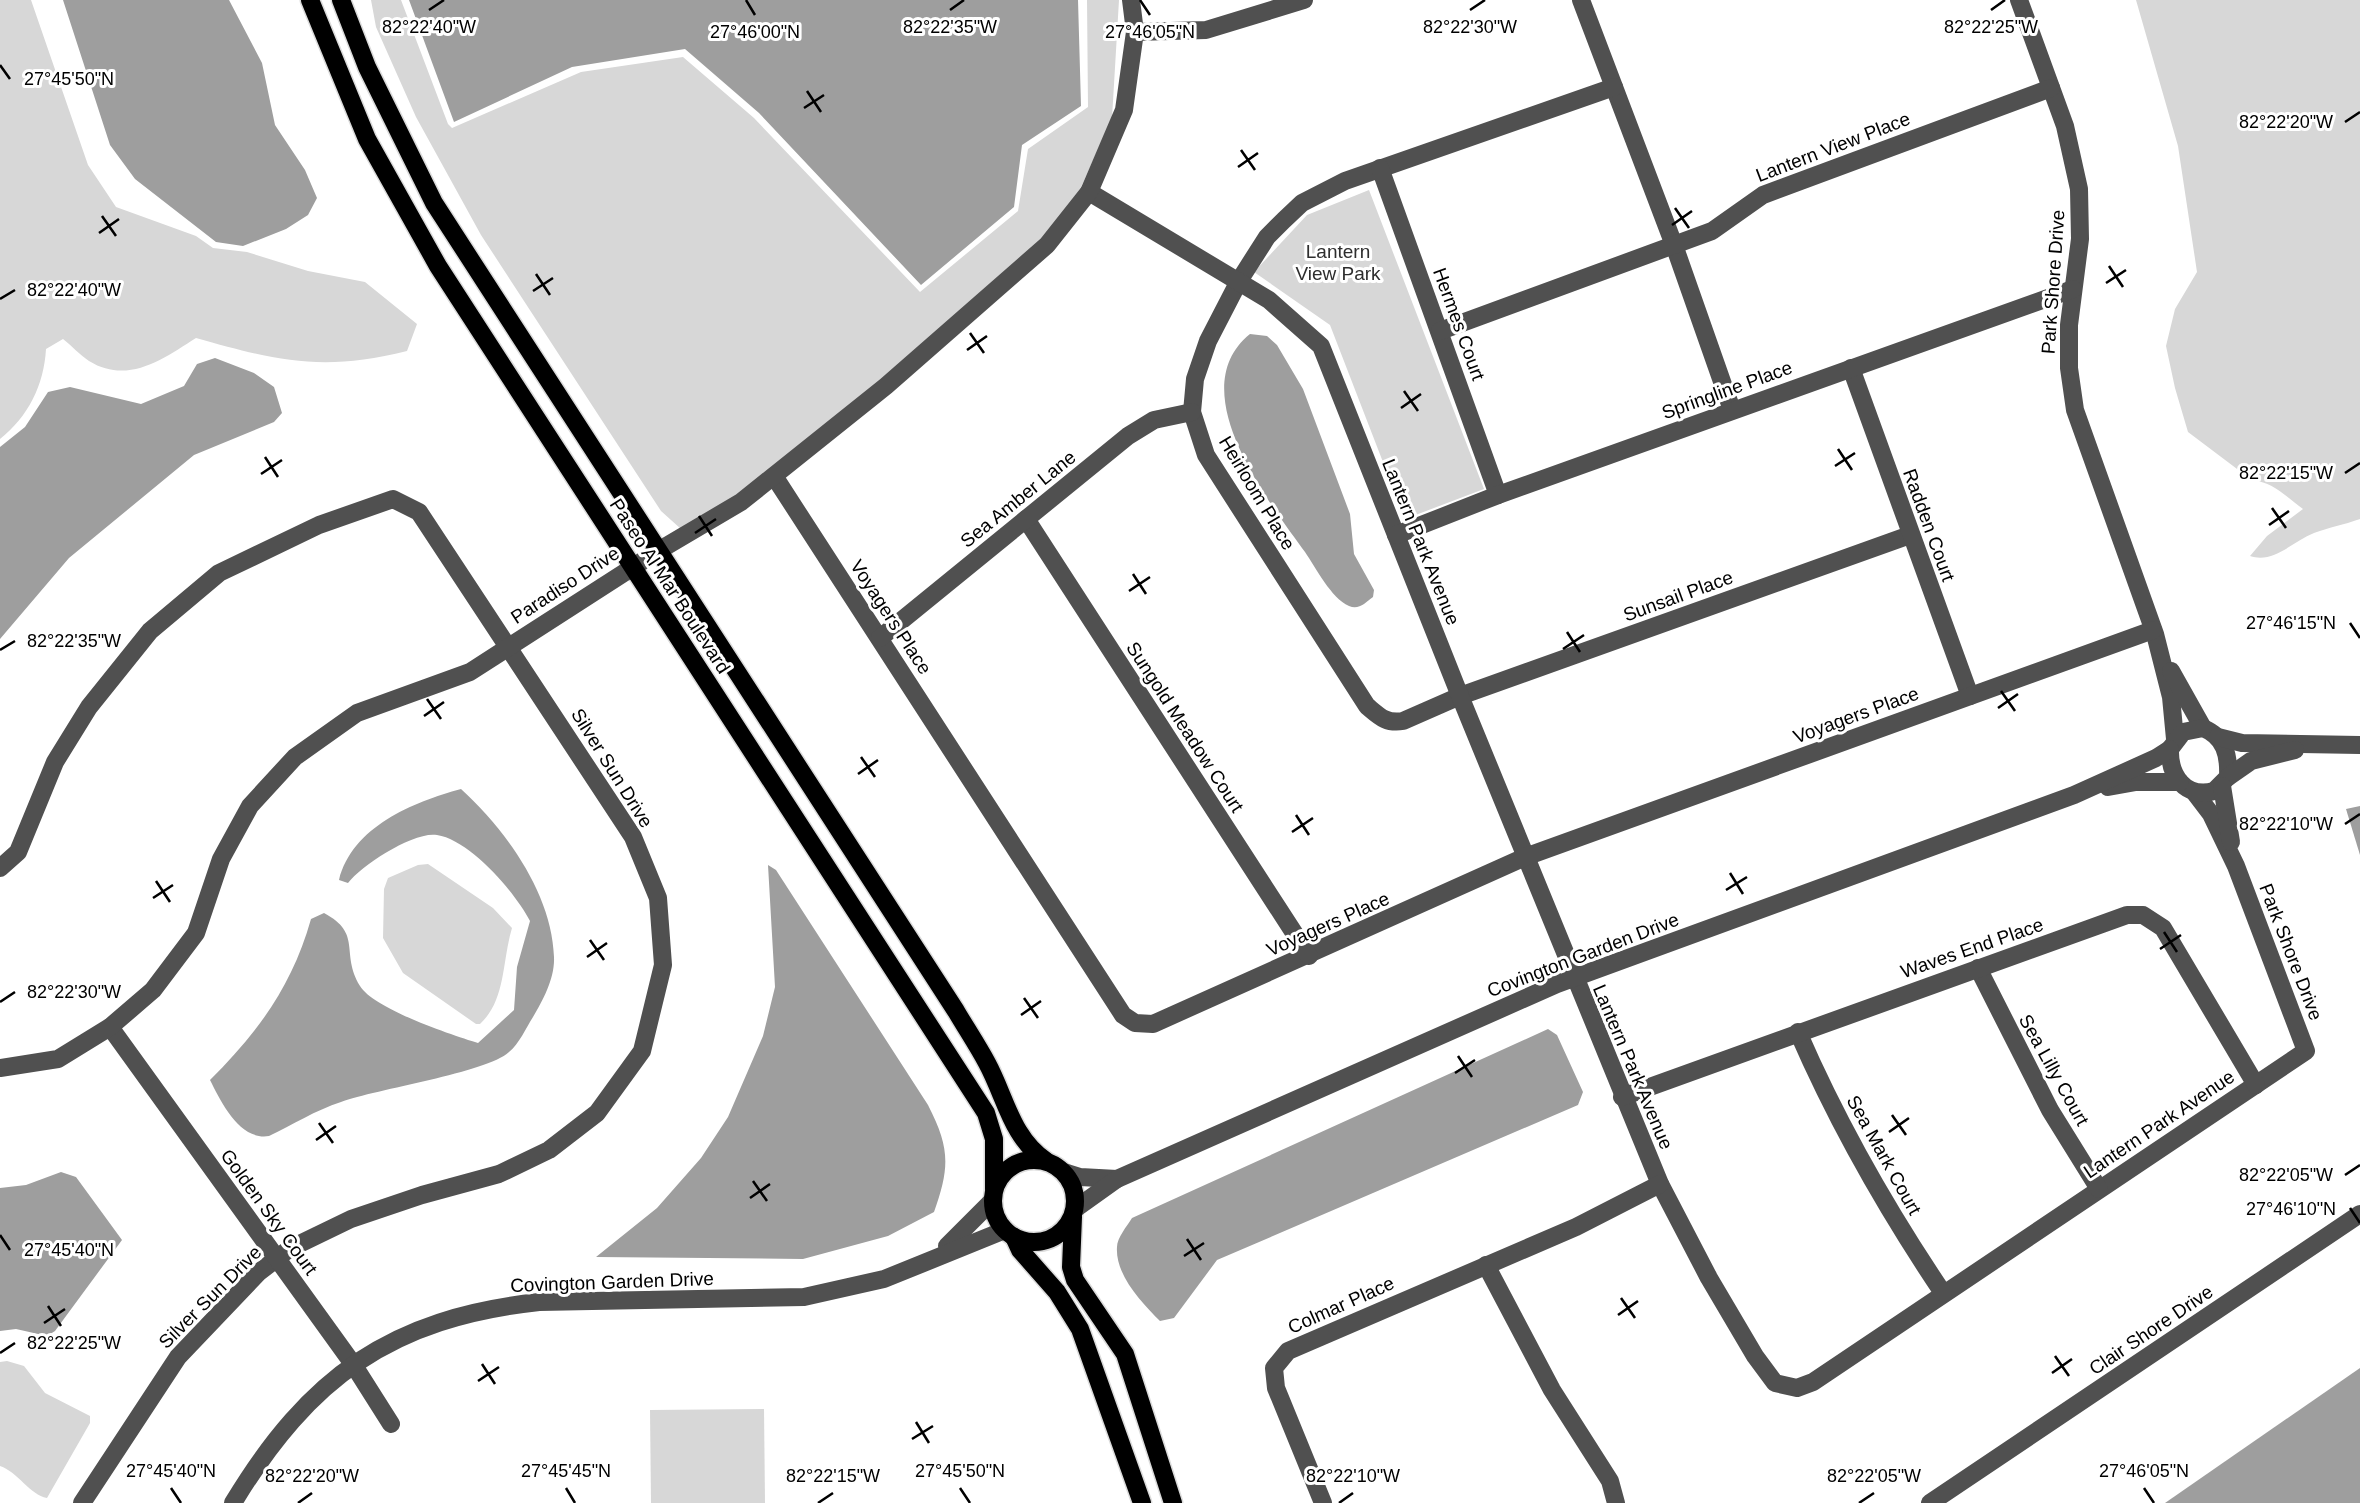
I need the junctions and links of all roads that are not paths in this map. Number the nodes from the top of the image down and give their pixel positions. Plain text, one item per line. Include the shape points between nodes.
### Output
1 (310, 0) edge
2 (341, 0) edge
3 (1132, 0) edge
4 (1304, 0) edge
5 (1581, 0) edge
6 (2019, 0) edge
7 (1135, 32) junction
8 (1614, 87) junction
9 (2051, 88) junction
10 (1380, 168) junction
11 (1089, 192) junction
12 (1674, 245) junction
13 (1239, 281) junction
14 (2073, 289) junction
15 (1440, 331) junction
16 (1851, 368) junction
17 (1731, 410) junction
18 (1192, 412) junction
19 (774, 476) junction
20 (1498, 495) junction
21 (1026, 519) junction
22 (1396, 535) junction
23 (1910, 535) junction
24 (658, 551) junction
25 (633, 566) junction
26 (880, 638) junction
27 (2156, 639) junction
28 (507, 647) junction
29 (1460, 696) junction
30 (1970, 696) junction
31 (2211, 732) junction
32 (2322, 743) junction
33 (2173, 744) junction
34 (2360, 745) edge
35 (2225, 781) junction
36 (2179, 782) junction
37 (2194, 793) junction
38 (2074, 794) junction
39 (1525, 857) junction
40 (2236, 866) junction
41 (0, 868) edge
42 (1309, 956) junction
43 (1978, 968) junction
44 (1574, 978) junction
45 (110, 1027) junction
46 (1798, 1032) junction
47 (2306, 1051) joint
48 (0, 1068) edge
49 (2256, 1085) junction
50 (1622, 1097) junction
51 (1046, 1161) junction
52 (1064, 1172) junction
53 (1117, 1179) junction
54 (1660, 1184) junction
55 (2099, 1189) junction
56 (994, 1194) junction
57 (1074, 1213) junction
58 (2360, 1214) edge
59 (1009, 1234) junction
60 (936, 1255) junction
61 (276, 1259) junction
62 (1486, 1265) junction
63 (1943, 1293) junction
64 (352, 1364) junction
65 (391, 1424) dead end
66 (82, 1503) edge
67 (233, 1503) edge
68 (1142, 1503) edge
69 (1173, 1503) edge
70 (1323, 1503) edge
71 (1616, 1503) edge
72 (1930, 1503) edge

1 - 25 main road, Paseo Al Mar Boulevard via 367,139 405,211
2 - 24 main road, Paseo Al Mar Boulevard via 367,67 434,203
3 - 7 street, Paradiso Drive
4 - 7 street via 1206,30
5 - 8 street
6 - 9 street, Park Shore Drive
7 - 11 street, Paradiso Drive via 1124,110
8 - 10 street, Heirloom Place
8 - 12 street
9 - 12 street, Lantern View Place via 1763,195 1712,230
9 - 14 street, Park Shore Drive via 2079,188 2080,240
10 - 13 street, Heirloom Place via 1302,203 1267,237
10 - 15 street, Hermes Court
11 - 13 street, Lantern Park Avenue
11 - 19 street, Paradiso Drive via 1047,245 886,386
12 - 15 street, Lantern View Place
12 - 17 street
13 - 18 street, Heirloom Place via 1208,341 1195,379
13 - 22 street, Lantern Park Avenue via 1269,300 1321,346
14 - 16 street, Springline Place
14 - 27 street, Park Shore Drive via 2069,368 2075,410
15 - 20 street, Hermes Court
16 - 17 street, Springline Place
16 - 23 street, Radden Court
17 - 20 street, Springline Place
18 - 21 street, Sea Amber Lane via 1154,420 1128,436
18 - 29 street, Heirloom Place via 1206,455 1367,706 1393,723
19 - 24 street, Paradiso Drive via 741,502
19 - 26 street, Voyagers Place
20 - 22 street, Springline Place
21 - 26 street, Sea Amber Lane
21 - 42 street, Sungold Meadow Court
22 - 29 street, Lantern Park Avenue
23 - 29 street, Sunsail Place
23 - 30 street, Radden Court
24 - 25 street, Paradiso Drive
24 - 51 main road, Paseo Al Mar Boulevard via 956,1011 988,1065 1021,1137
25 - 28 street, Paradiso Drive
25 - 56 main road, Paseo Al Mar Boulevard via 986,1113 994,1139
26 - 42 street, Voyagers Place via 1123,1015 1135,1023 1153,1024
27 - 30 street, Voyagers Place
27 - 31 street, Park Shore Drive
27 - 33 street, Park Shore Drive via 2171,697
28 - 41 street, Silver Sun Drive via 419,512 393,499 320,525 219,573 150,631 82,718 55,762 19,852
28 - 45 street, Paradiso Drive via 470,672 357,713 295,757 250,806 221,859 196,933 153,990
28 - 61 street, Silver Sun Drive via 633,837 658,898 663,965 642,1051 597,1113 549,1150 499,1174 351,1219
29 - 39 street, Lantern Park Avenue
30 - 39 street, Voyagers Place
31 - 32 street via 2242,743
31 - 33 street, Covington Garden Drive via 2187,730
31 - 35 street via 2228,756
32 - 34 street
32 - 35 street via 2251,761
33 - 36 street via 2171,767
33 - 38 street, Covington Garden Drive via 2156,758
35 - 37 street via 2207,793
35 - 40 street, Park Shore Drive
36 - 37 street
36 - 38 street, Covington Garden Drive via 2136,782
37 - 40 street, Park Shore Drive
38 - 44 street, Covington Garden Drive
39 - 42 street, Voyagers Place
39 - 44 street, Lantern Park Avenue
40 - 47 street, Park Shore Drive
43 - 46 street, Waves End Place
43 - 49 street, Waves End Place via 2127,915 2154,919 2173,943
43 - 55 street, Sea Lilly Court via 2050,1110
44 - 50 street, Lantern Park Avenue
44 - 53 street, Covington Garden Drive
45 - 48 street, Paradiso Drive via 58,1059
45 - 61 street, Golden Sky Court
46 - 50 street, Waves End Place
46 - 63 street, Sea Mark Court via 1872,1181
47 - 49 street, Lantern Park Avenue
49 - 55 street, Lantern Park Avenue
50 - 54 street, Lantern Park Avenue
51 - 52 main road
51 - 56 main road via 1014,1164 1004,1172
52 - 53 street, Covington Garden Drive
52 - 57 main road via 1074,1189
53 - 57 street, Covington Garden Drive
54 - 62 street, Colmar Place via 1576,1227
54 - 63 street, Lantern Park Avenue via 1709,1278 1775,1383 1797,1388 1813,1382
55 - 63 street, Lantern Park Avenue
56 - 59 main road via 998,1221
56 - 60 street, Covington Garden Drive
57 - 59 main road via 1060,1233 1048,1240 1027,1242
57 - 69 main road via 1071,1267 1075,1280 1125,1354
58 - 72 street, Clair Shore Drive
59 - 60 street, Covington Garden Drive
59 - 68 main road via 1057,1292 1080,1329
60 - 64 street, Covington Garden Drive via 884,1279 804,1297 539,1302 477,1311 412,1332
61 - 64 street, Golden Sky Court
61 - 66 street, Silver Sun Drive via 178,1357
62 - 70 street, Colmar Place via 1289,1352 1274,1368 1276,1388
62 - 71 street via 1552,1390 1610,1481
64 - 65 street, Golden Sky Court
64 - 67 street, Covington Garden Drive via 281,1430

